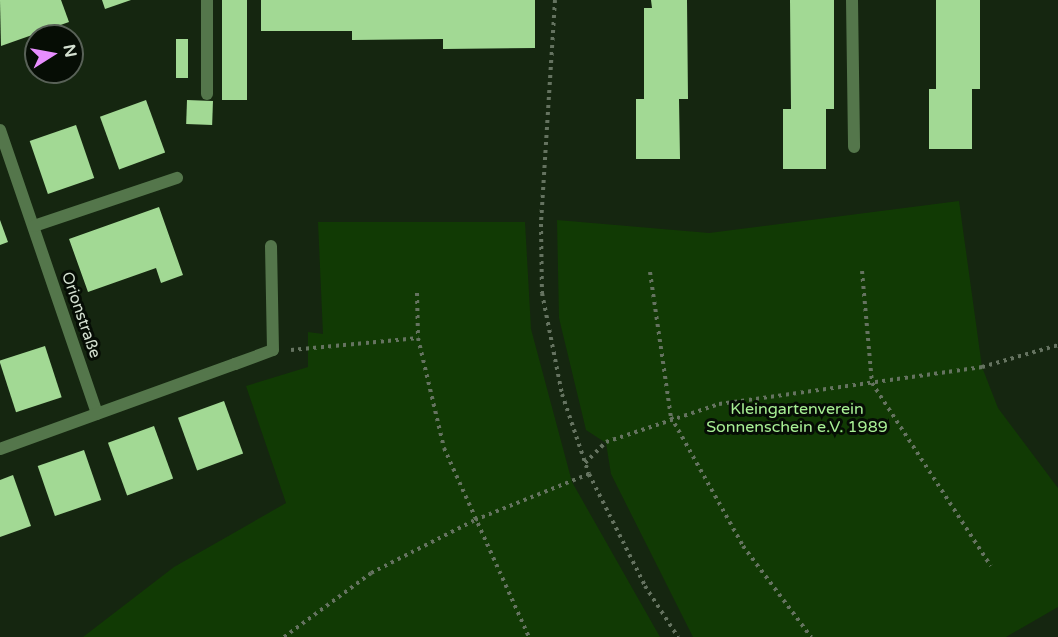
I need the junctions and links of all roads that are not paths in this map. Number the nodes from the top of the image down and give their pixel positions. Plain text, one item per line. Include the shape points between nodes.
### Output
1 (207, 0) edge
2 (852, 0) edge
3 (207, 94) dead end
4 (0, 130) edge
5 (854, 147) dead end
6 (5, 159) edge
7 (177, 178) dead end
8 (33, 226) junction
9 (271, 246) dead end
10 (97, 414) junction
11 (0, 449) edge

1 - 3 street
2 - 5 street
4 - 6 street, Orionstraße
6 - 8 street, Orionstraße
7 - 8 street
8 - 10 street, Orionstraße
9 - 10 street via 273,350
10 - 11 street

